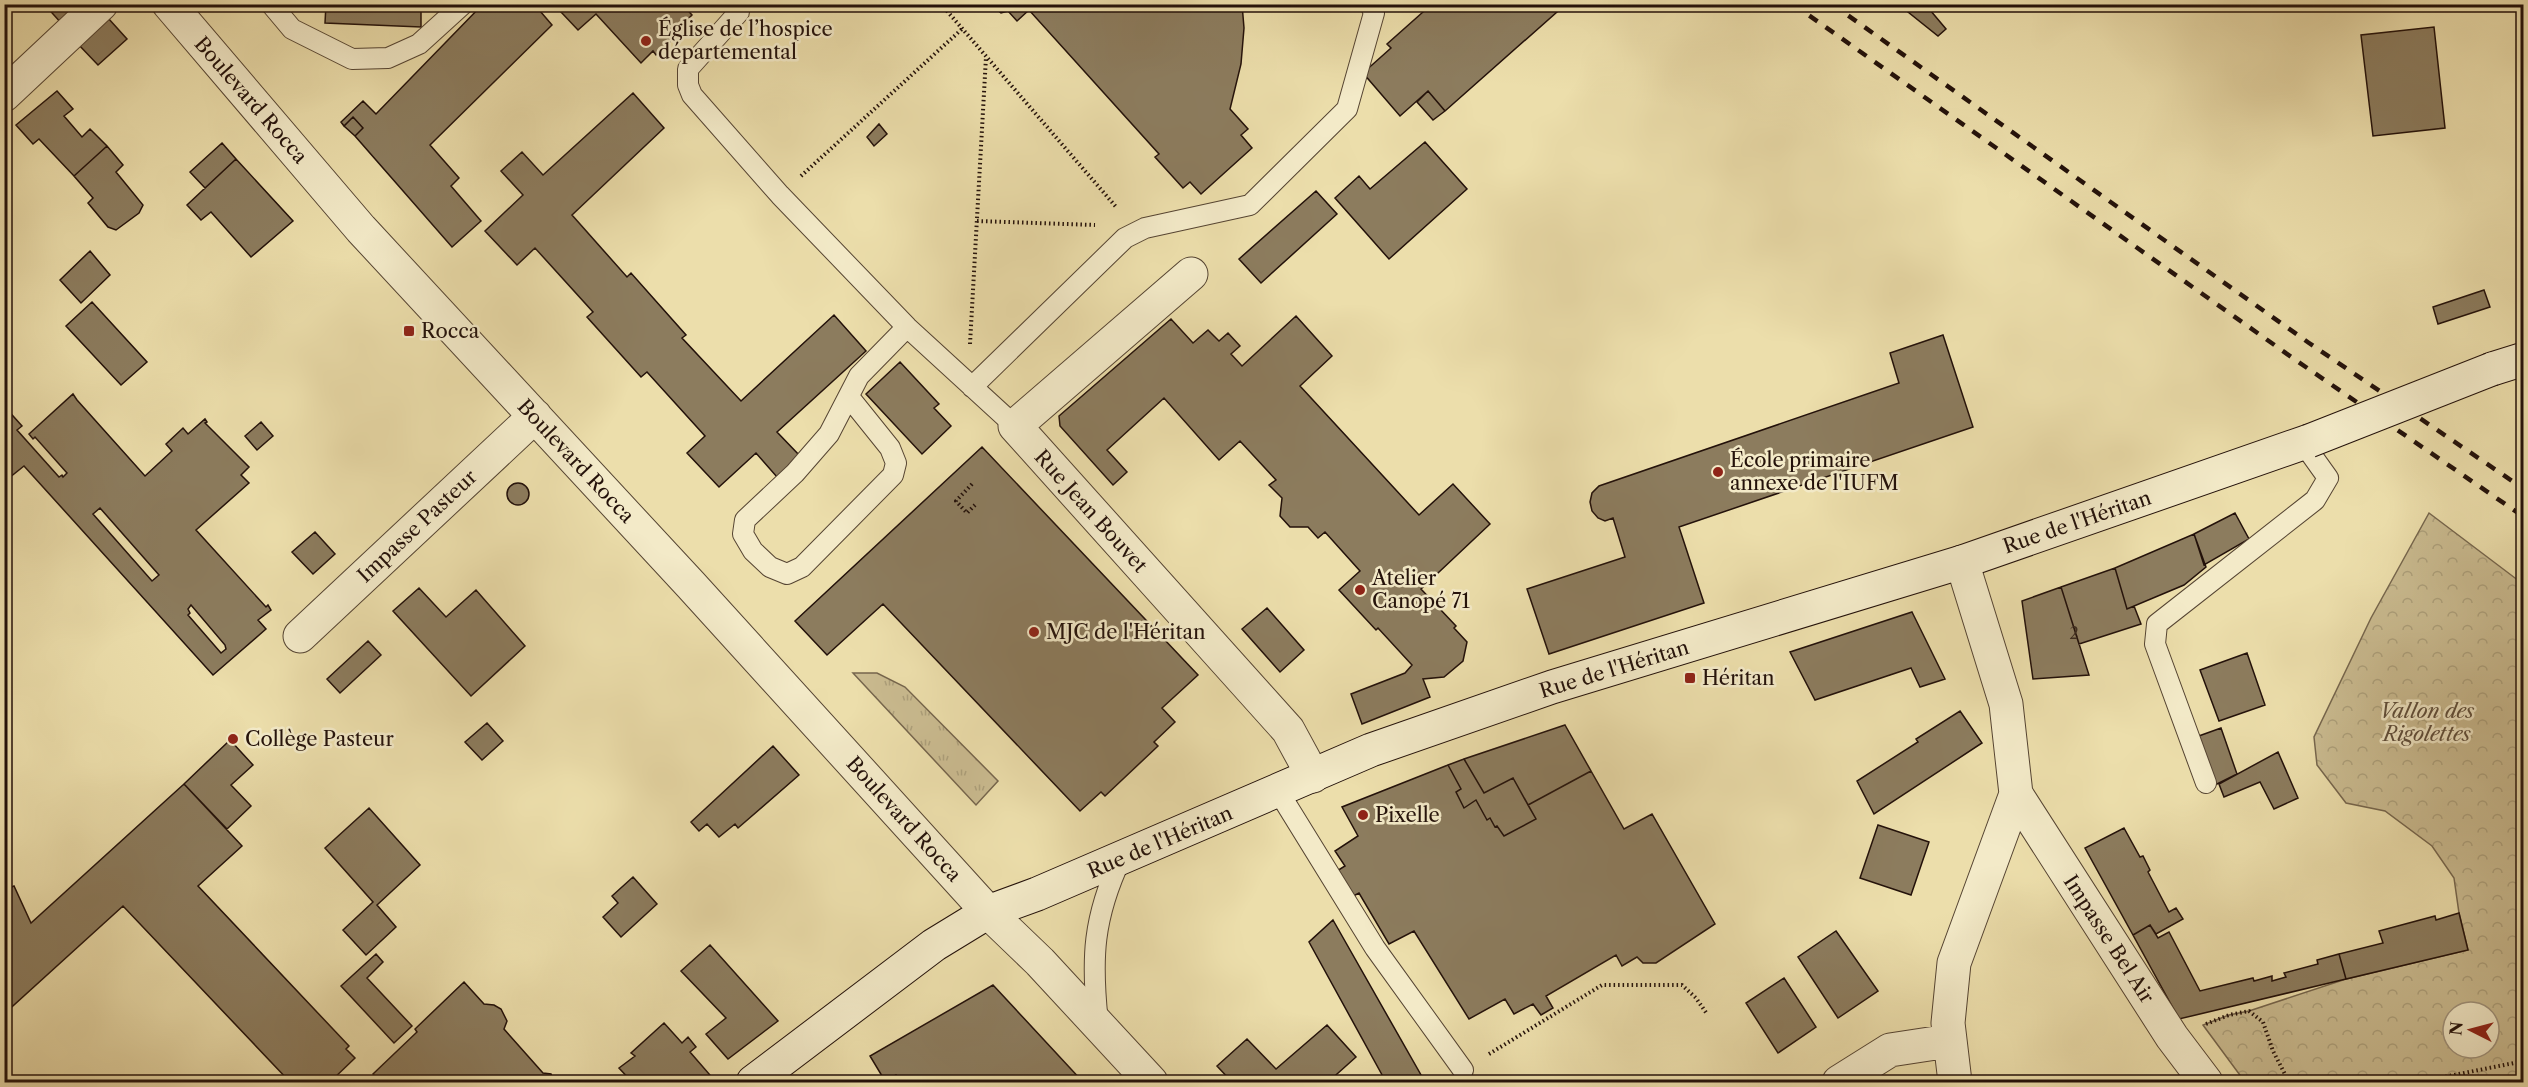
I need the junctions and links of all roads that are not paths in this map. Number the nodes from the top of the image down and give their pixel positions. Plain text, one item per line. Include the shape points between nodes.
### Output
1 (101, 4) edge
2 (169, 4) edge
3 (271, 4) edge
4 (463, 4) edge
5 (731, 4) edge
6 (1370, 4) edge
7 (4, 95) edge
8 (1191, 274) dead end
9 (907, 327) junction
10 (2523, 359) edge
11 (972, 387) junction
12 (849, 397) junction
13 (535, 416) junction
14 (1015, 426) junction
15 (2306, 442) junction
16 (1962, 561) junction
17 (300, 636) dead end
18 (1313, 776) junction
19 (2206, 783) dead end
20 (1278, 791) junction
21 (2016, 794) junction
22 (1121, 858) junction
23 (988, 912) junction
24 (1098, 1025) junction
25 (1949, 1041) junction
26 (1463, 1070) road end
27 (753, 1083) edge
28 (1151, 1083) edge
29 (1839, 1083) edge
30 (1955, 1083) edge
31 (2206, 1083) edge

1 - 7 street
2 - 13 street, Boulevard Rocca via 361,229
3 - 4 lane via 292,29 352,59 387,58 419,44
5 - 9 lane via 739,12 688,69 692,96 780,195
6 - 11 lane via 1374,14 1347,110 1250,205 1135,229
8 - 14 street
9 - 11 lane
9 - 12 lane via 859,376
10 - 15 street, Rue de l'Héritan, bridge
11 - 14 lane
12 - 12 lane via 828,434 795,473 745,520 743,534 753,551 770,567 787,574 802,567 893,475 896,463 890,448
13 - 17 street, Impasse Pasteur
13 - 23 street, Boulevard Rocca
14 - 18 street, Rue Jean Bouvet via 1288,730
15 - 16 street, Rue de l'Héritan
15 - 19 lane via 2328,478 2315,500 2157,624 2155,644
16 - 18 street, Rue de l'Héritan via 1552,687 1371,750
16 - 21 street via 2006,704
18 - 20 street, Rue de l'Héritan
20 - 22 street, Rue de l'Héritan
20 - 26 lane via 1375,948
21 - 25 street via 1954,963
21 - 31 street, Impasse Bel Air via 2172,1037
22 - 23 street, Rue de l'Héritan
22 - 24 lane via 1106,890 1095,936
23 - 24 street, Boulevard Rocca
23 - 27 street, Rue de l'Héritan via 934,945
24 - 28 street, Boulevard Rocca
25 - 29 street via 1890,1050
25 - 30 street

